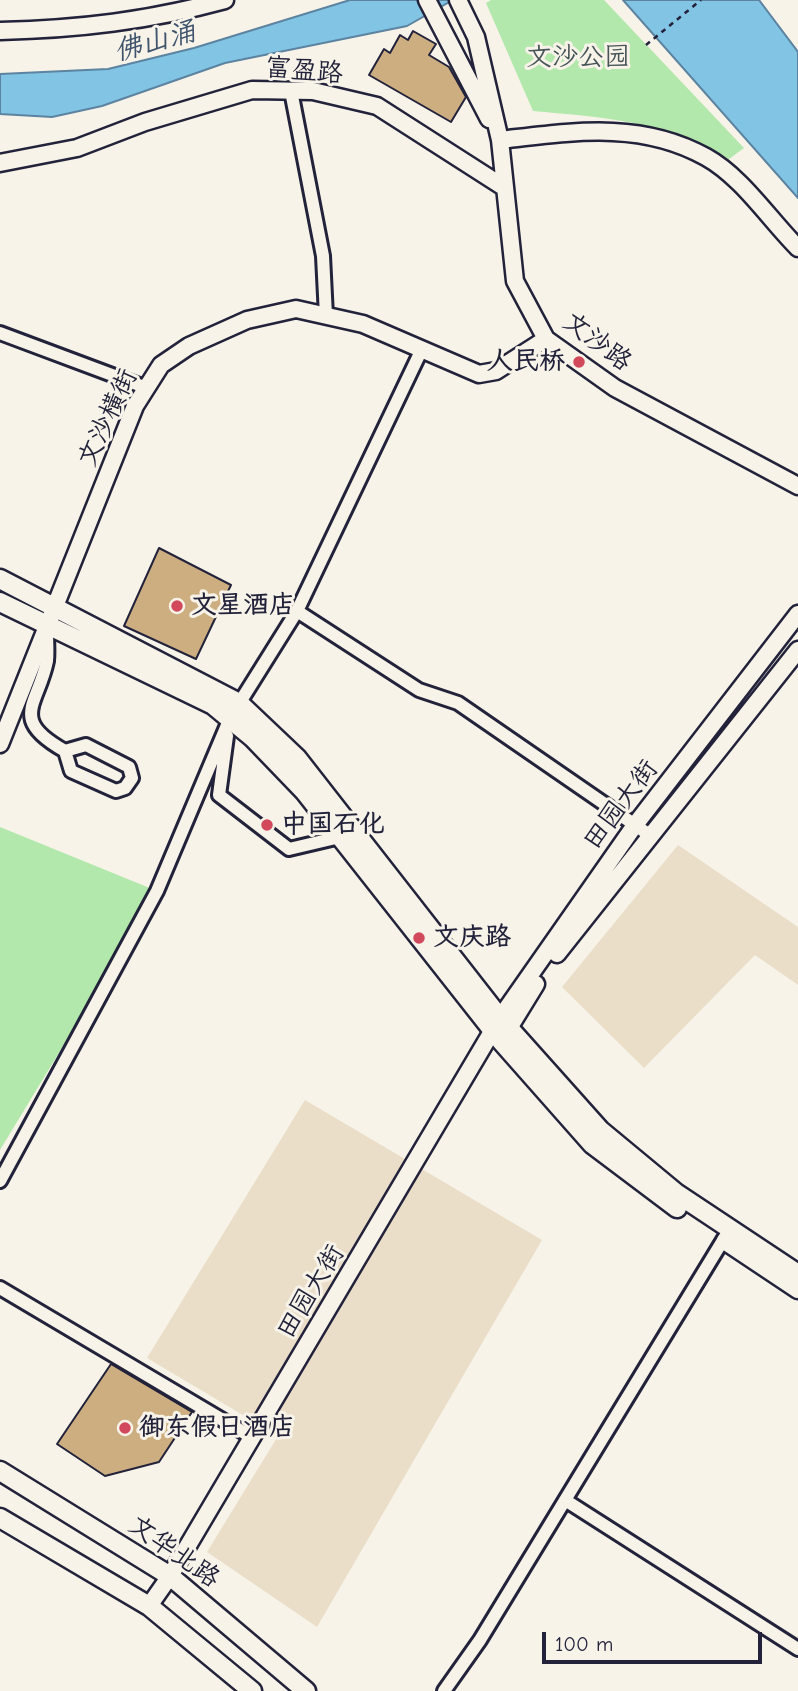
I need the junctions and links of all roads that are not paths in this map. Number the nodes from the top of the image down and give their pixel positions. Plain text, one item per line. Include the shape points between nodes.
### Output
1 (225, 0) edge
2 (427, 0) edge
3 (458, 0) edge
4 (0, 31) edge
5 (291, 91) junction
6 (500, 140) junction
7 (0, 163) edge
8 (505, 188) junction
9 (798, 248) edge
10 (327, 316) junction
11 (0, 333) edge
12 (546, 339) junction
13 (421, 351) junction
14 (147, 388) junction
15 (798, 486) edge
16 (0, 579) edge
17 (0, 602) edge
18 (54, 608) junction
19 (297, 611) junction
20 (798, 614) edge
21 (47, 626) junction
22 (798, 650) edge
23 (234, 711) junction
24 (0, 744) edge
25 (65, 751) junction
26 (635, 825) junction
27 (651, 836) junction
28 (340, 837) junction
29 (501, 1026) junction
30 (0, 1181) edge
31 (727, 1234) junction
32 (798, 1274) edge
33 (0, 1288) edge
34 (798, 1289) edge
35 (253, 1438) junction
36 (0, 1471) edge
37 (565, 1500) junction
38 (0, 1518) edge
39 (170, 1576) junction
40 (149, 1606) junction
41 (798, 1649) edge
42 (251, 1691) edge
43 (306, 1691) edge
44 (444, 1691) edge

1 - 4 street via 105,26
2 - 6 street, 文沙路
3 - 6 street, 文沙路 via 476,37
5 - 7 street, 富盈路 via 252,90 77,148
5 - 8 street, 富盈路 via 377,106
5 - 10 street via 323,256
6 - 8 street, 文沙路
6 - 9 street via 593,129 659,137 707,157 742,187
8 - 12 street, 文沙路 via 515,281
10 - 13 street, 文沙横街 via 363,324
10 - 14 street, 文沙横街 via 296,309 247,320 188,346 161,365
11 - 14 street
12 - 13 street, 文沙横街 via 496,371 479,374
12 - 15 street, 文沙路 via 615,388
13 - 19 street
14 - 18 street, 文沙横街 via 135,406
16 - 18 main road
17 - 21 main road
18 - 21 street, 文沙横街
18 - 23 main road
19 - 23 street
19 - 26 street via 419,690 458,704
20 - 26 street, 田园大街
21 - 23 main road
21 - 24 street, 文沙横街
21 - 25 street via 47,660 29,707 44,740
22 - 27 street, 田园大街
23 - 28 main road
23 - 28 street via 219,795 289,849
23 - 29 main road via 297,758
23 - 30 street via 157,891
25 - 25 street via 71,771 116,791 132,778 129,767 86,745
26 - 27 street
26 - 29 street, 田园大街
27 - 29 street, 田园大街
28 - 29 main road
29 - 31 main road via 600,1130
29 - 35 street, 田园大街
31 - 32 main road
31 - 34 main road
31 - 37 street
33 - 35 street
35 - 39 street, 田园大街
36 - 39 main road, 文华北路
37 - 41 street
37 - 44 street
38 - 40 main road
39 - 40 street, 田园大街
39 - 43 main road, 文华北路
40 - 42 main road

